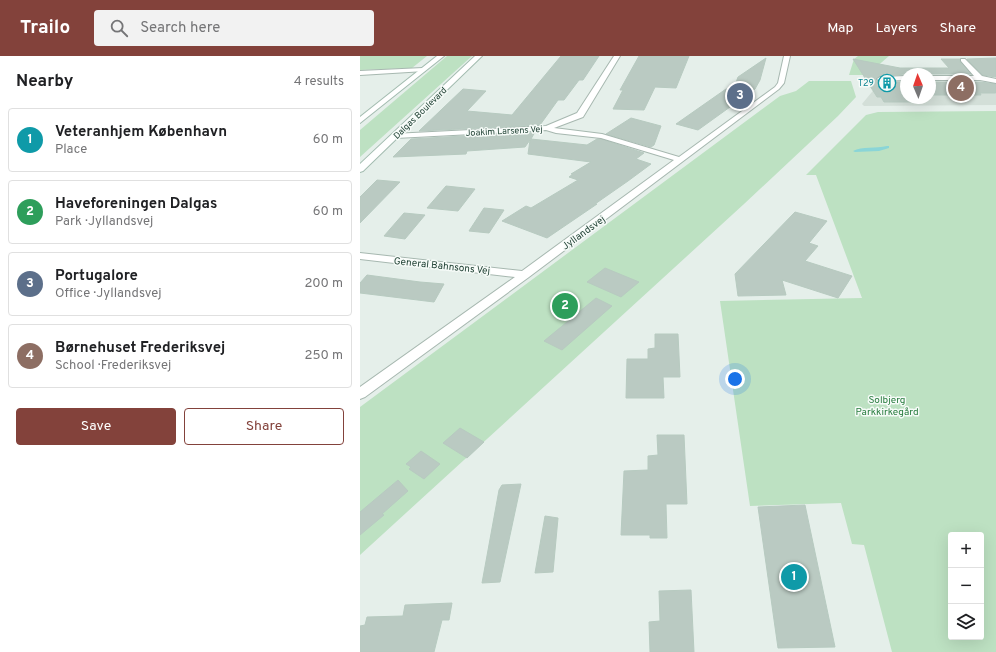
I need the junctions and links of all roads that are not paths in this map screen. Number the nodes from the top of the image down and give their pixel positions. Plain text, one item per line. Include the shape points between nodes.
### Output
1 (441, 56) edge
2 (479, 56) edge
3 (618, 56) edge
4 (787, 56) edge
5 (963, 60) dead end
6 (423, 70) junction
7 (360, 73) edge
8 (900, 78) edge
9 (936, 78) edge
10 (980, 78) junction
11 (880, 79) dead end
12 (996, 81) edge
13 (360, 121) edge
14 (547, 128) junction
15 (396, 136) junction
16 (680, 160) junction
17 (360, 169) edge
18 (360, 256) edge
19 (525, 275) junction
20 (360, 394) edge

1 - 6 street
2 - 15 street, Dalgas Boulevard
3 - 14 street via 580,115
4 - 16 street, Jyllandsvej via 781,83 777,88
5 - 10 street
6 - 7 street
6 - 13 street
8 - 11 street
9 - 10 street
10 - 12 street
14 - 15 street, Joakim Larsens Vej
14 - 16 street, Joakim Larsens Vej via 602,136
15 - 17 street, Dalgas Boulevard
16 - 19 street, Jyllandsvej
18 - 19 street, General Bahnsons Vej
19 - 20 street, Jyllandsvej

